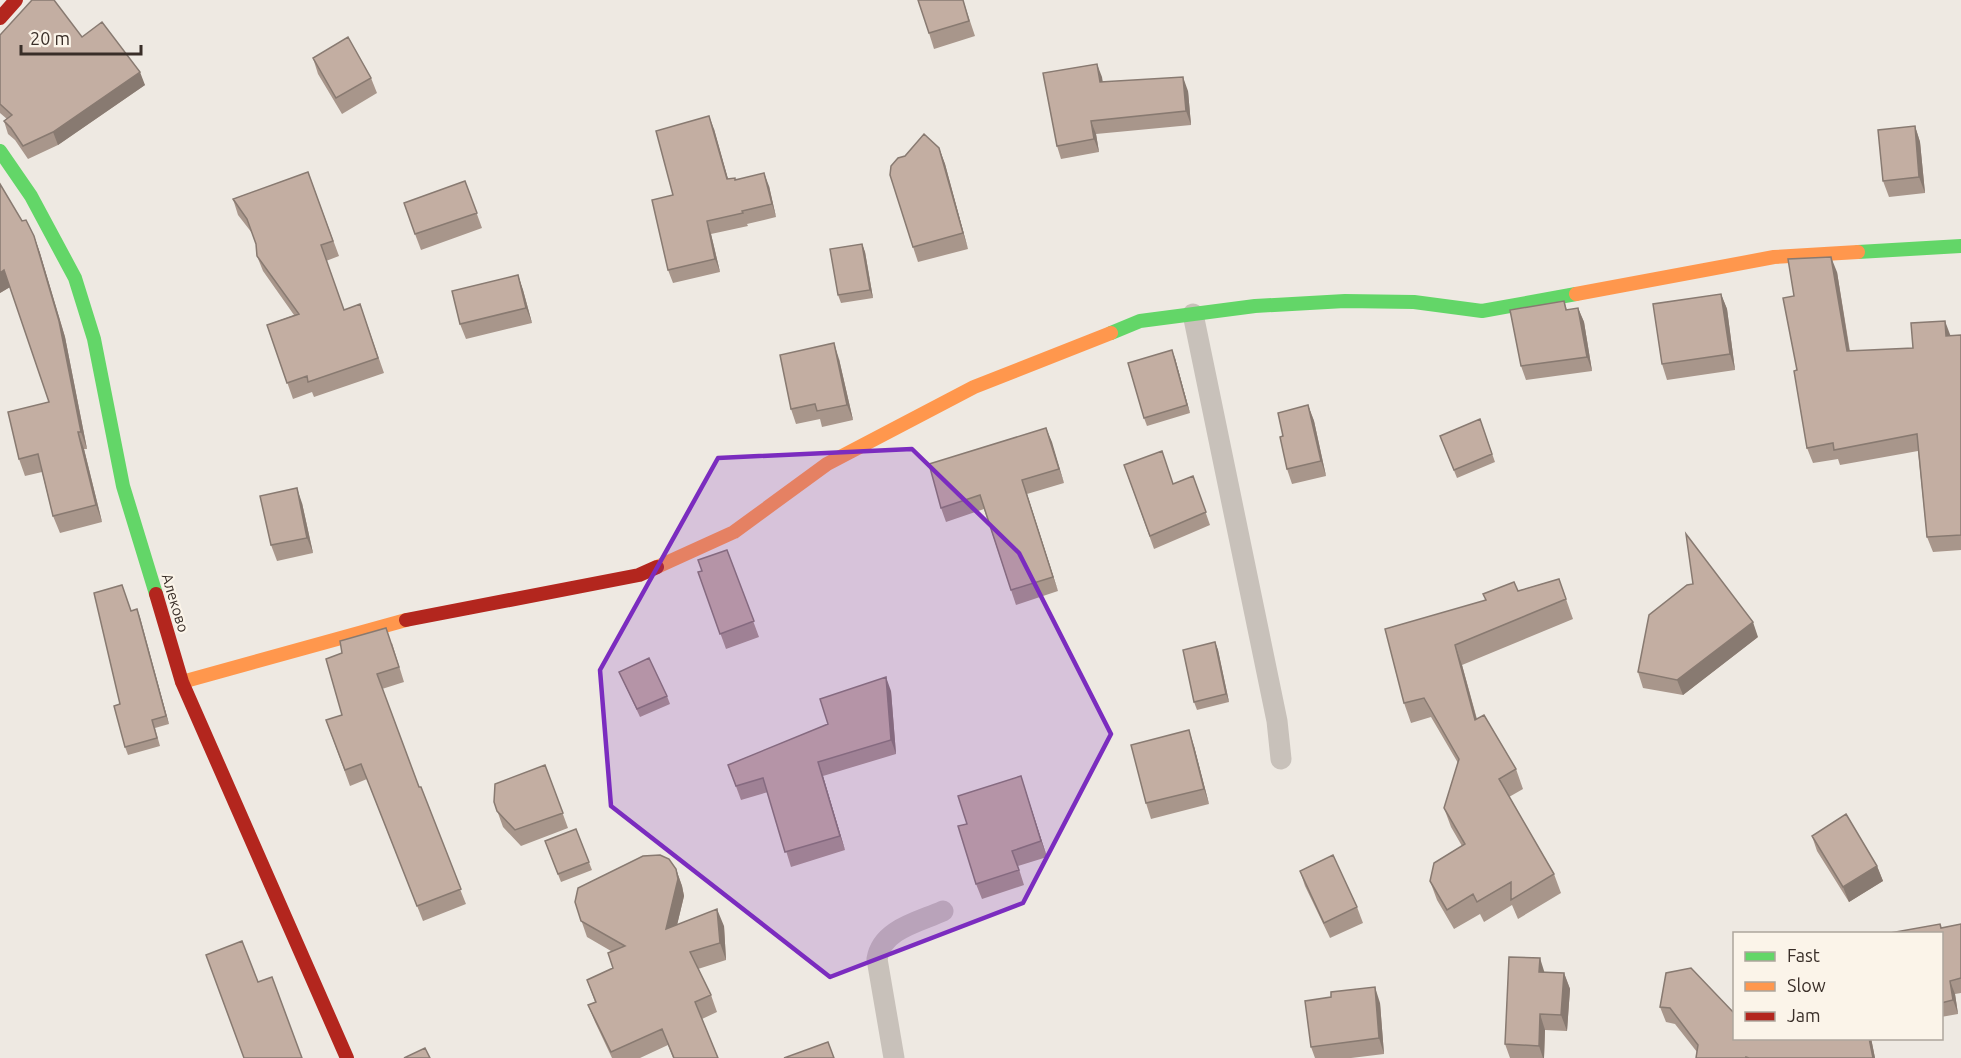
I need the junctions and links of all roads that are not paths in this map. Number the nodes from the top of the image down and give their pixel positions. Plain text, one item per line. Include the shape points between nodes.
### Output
1 (16, 0) edge
2 (0, 18) edge
3 (0, 151) edge
4 (1961, 246) edge
5 (1193, 314) junction
6 (182, 682) junction
7 (1281, 759) dead end
8 (943, 911) dead end
9 (347, 1058) edge
10 (894, 1058) edge

1 - 2 street
3 - 6 street, Алеково via 31,196 75,278 94,339 123,486
4 - 5 street via 1774,257 1482,311 1414,302 1345,301
5 - 6 street via 1140,321 974,387 827,464 734,532 639,574 421,616
5 - 7 lane
6 - 9 street, Алеково
8 - 10 lane via 890,935 879,950

